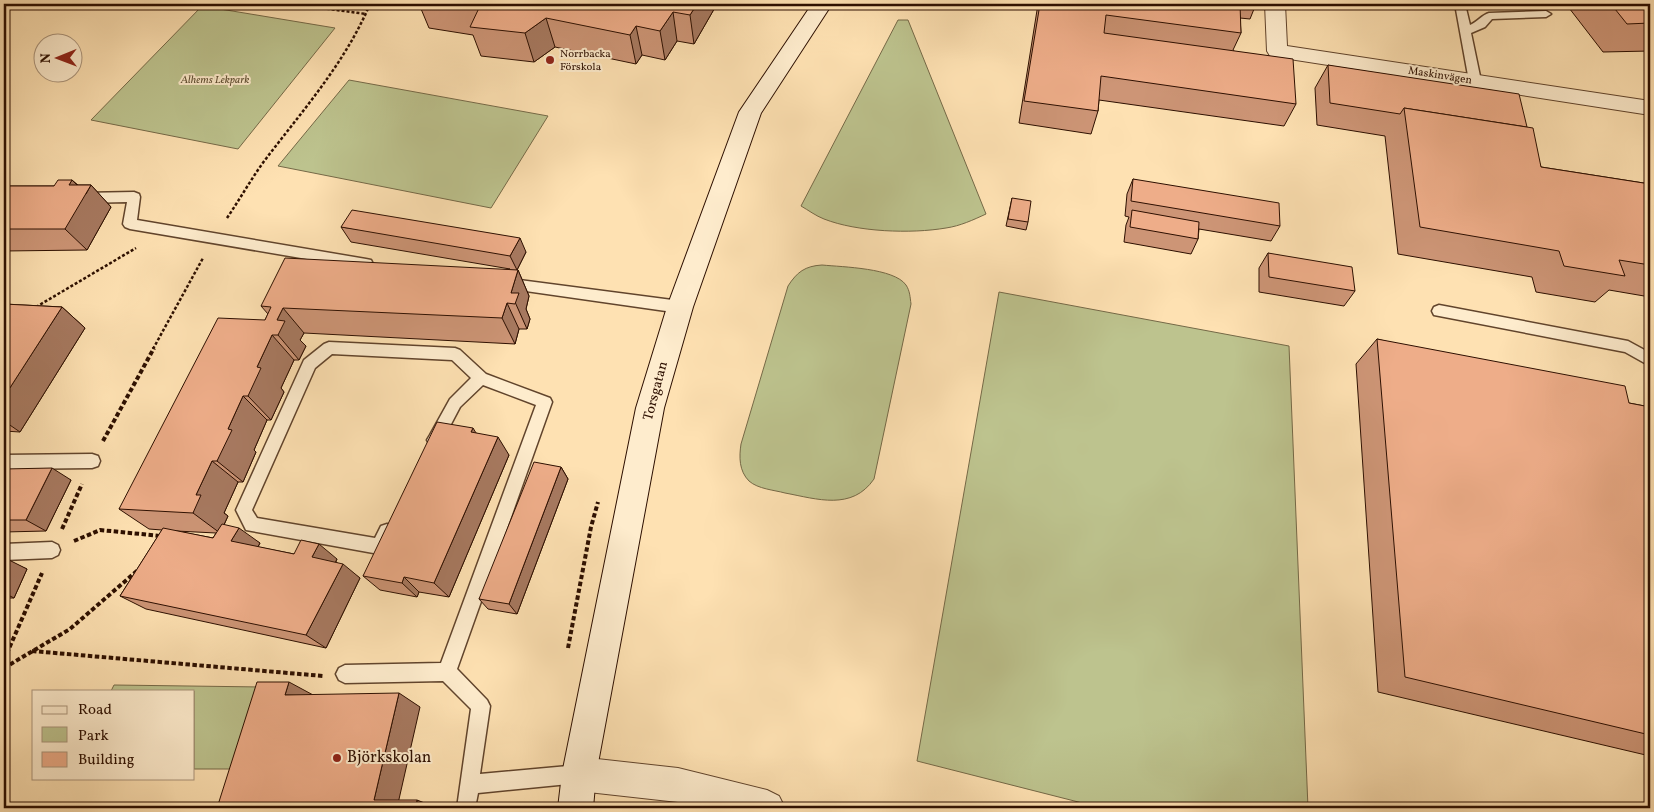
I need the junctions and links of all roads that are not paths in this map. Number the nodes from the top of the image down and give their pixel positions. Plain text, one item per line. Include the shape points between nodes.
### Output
1 (822, 4) edge
2 (1275, 4) edge
3 (1460, 4) edge
4 (1490, 4) edge
5 (1546, 14) dead end
6 (1489, 16) junction
7 (1466, 31) junction
8 (1475, 81) junction
9 (1650, 108) edge
10 (69, 198) edge
11 (377, 265) edge
12 (493, 282) edge
13 (680, 307) junction
14 (1439, 311) dead end
15 (1650, 360) edge
16 (480, 378) junction
17 (428, 453) edge
18 (92, 461) road end
19 (4, 462) edge
20 (392, 521) edge
21 (52, 550) road end
22 (4, 552) edge
23 (447, 672) junction
24 (345, 674) road end
25 (579, 774) junction
26 (470, 784) junction
27 (466, 808) edge
28 (574, 808) edge
29 (767, 808) edge

1 - 13 main road, Torsgatan via 750,112
2 - 8 main road, Maskinvägen via 1277,51
3 - 7 lane
4 - 6 lane
5 - 6 lane
6 - 7 lane via 1481,25
7 - 8 lane
8 - 9 main road, Maskinvägen
10 - 11 lane via 134,197 130,224
12 - 13 lane
13 - 25 main road, Torsgatan via 650,408
14 - 15 lane via 1628,347
16 - 17 lane via 455,403
16 - 20 lane via 456,354 329,348 310,364 244,510 252,525 379,546
16 - 23 lane via 545,402
18 - 19 lane
21 - 22 lane
23 - 24 lane
23 - 26 lane via 482,706
25 - 26 lane
25 - 28 main road, Torsgatan
25 - 29 main road via 678,785
26 - 27 lane

